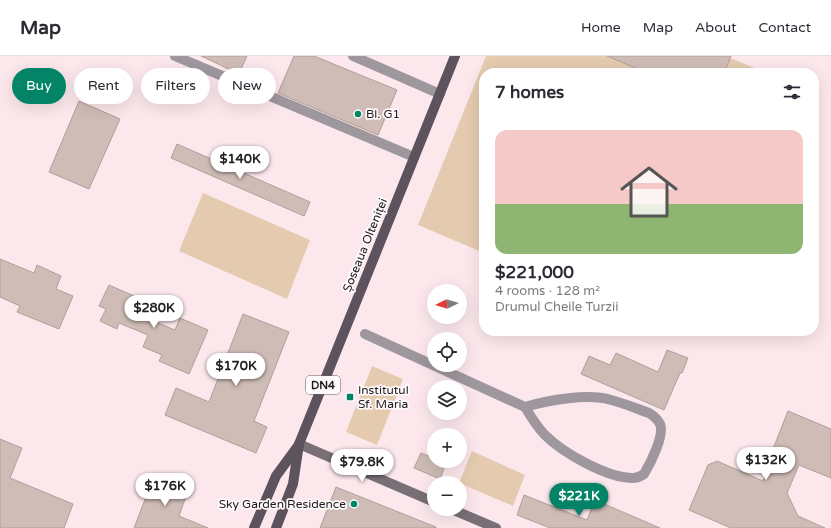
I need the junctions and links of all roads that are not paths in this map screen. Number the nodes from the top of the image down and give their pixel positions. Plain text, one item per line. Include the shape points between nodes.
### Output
1 (175, 56) edge
2 (352, 56) edge
3 (455, 56) edge
4 (440, 94) junction
5 (414, 157) junction
6 (365, 334) dead end
7 (525, 407) junction
8 (299, 444) junction
9 (427, 499) edge
10 (467, 516) edge
11 (254, 528) edge
12 (276, 528) edge
13 (496, 528) edge

1 - 5 street
2 - 4 street
3 - 4 main road, Șoseaua Olteniței / DN4
4 - 5 main road, Șoseaua Olteniței / DN4
5 - 8 main road, Șoseaua Olteniței / DN4
6 - 7 street
7 - 7 street via 543,434 553,443 585,463 625,478 635,479 644,474 662,432 660,424 650,413 611,399 570,399
8 - 9 street
8 - 11 main road, Șoseaua Olteniței / DN4 via 276,476
8 - 12 main road, Șoseaua Olteniței / DN4 via 293,484
10 - 13 street

